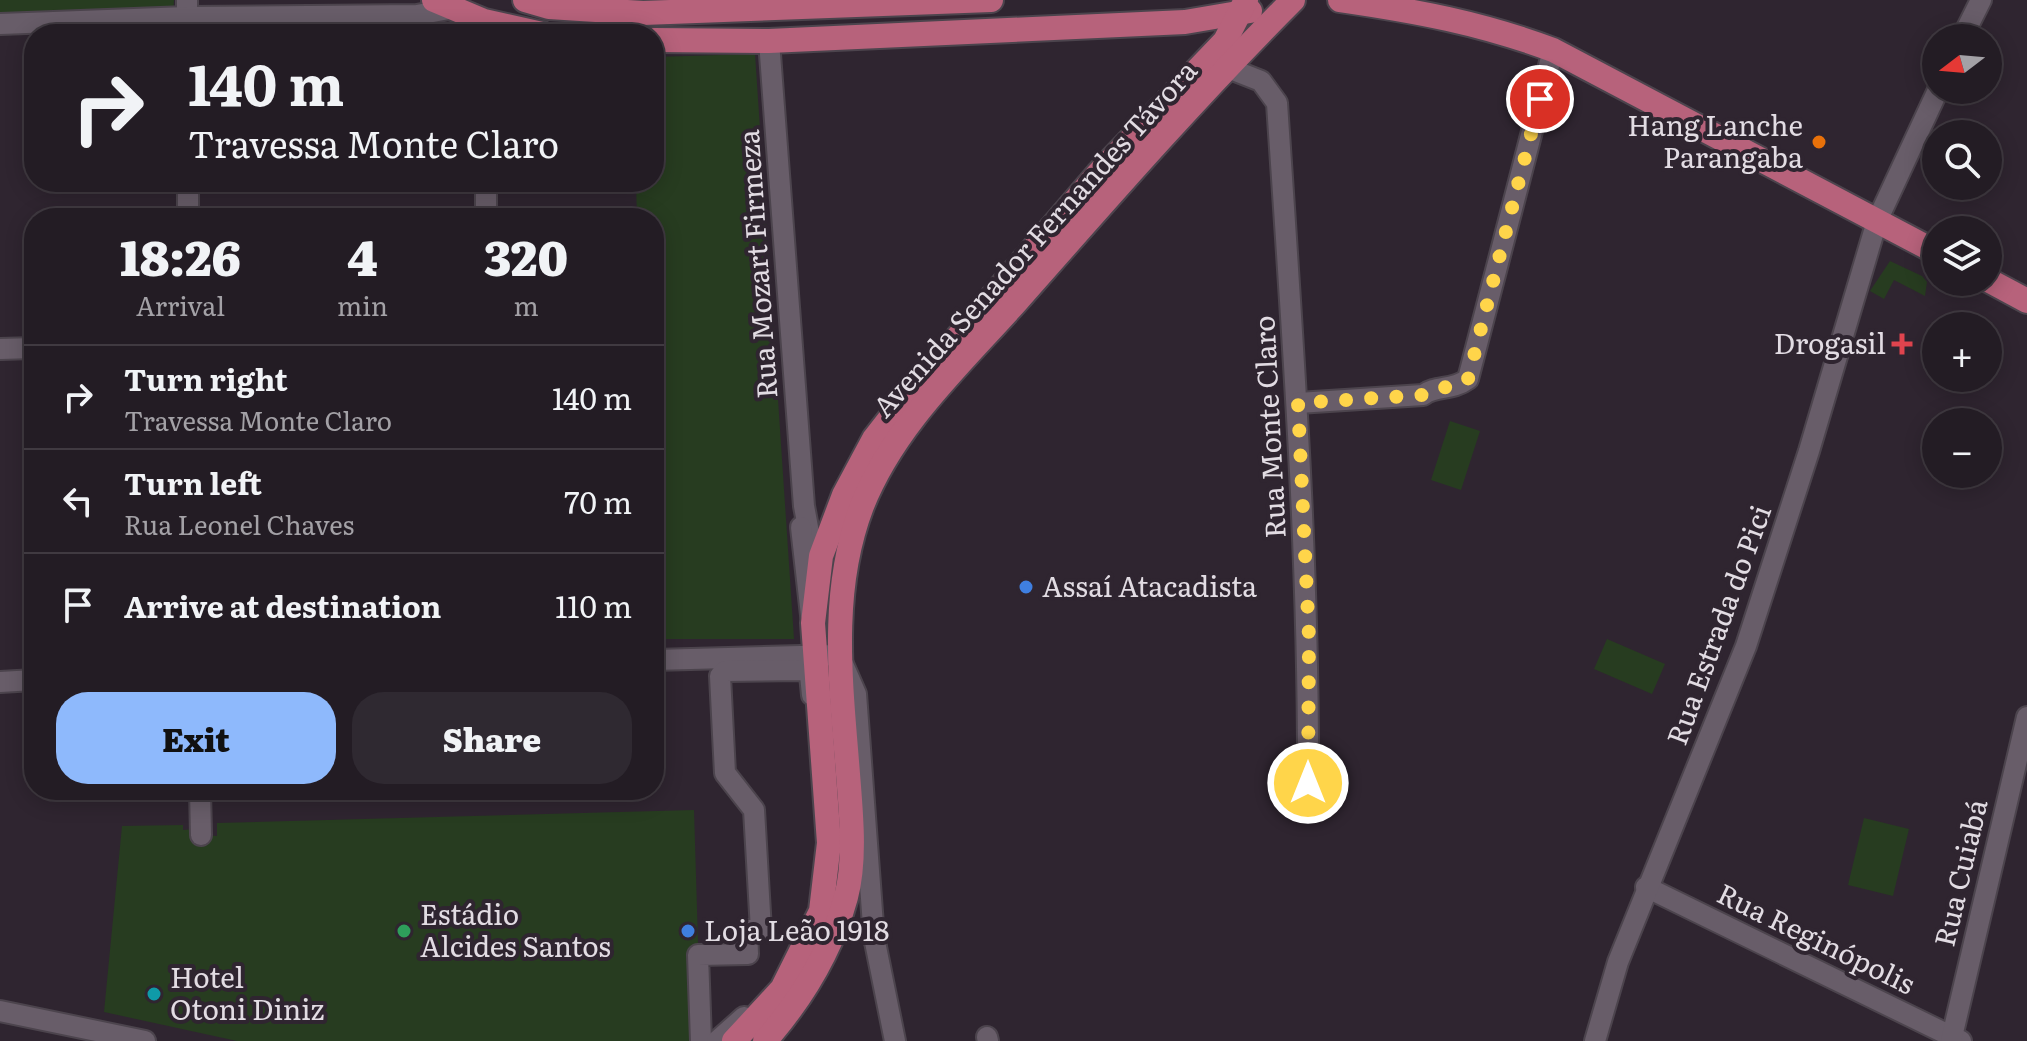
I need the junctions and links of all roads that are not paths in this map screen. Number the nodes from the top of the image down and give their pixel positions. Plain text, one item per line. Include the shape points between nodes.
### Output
1 (525, 0) edge
2 (991, 0) edge
3 (1281, 0) edge
4 (1293, 0) edge
5 (1340, 0) edge
6 (1981, 0) edge
7 (444, 4) edge
8 (1242, 7) edge
9 (187, 17) edge
10 (0, 24) edge
11 (479, 24) edge
12 (1969, 24) edge
13 (664, 40) edge
14 (769, 41) junction
15 (1553, 50) junction
16 (1228, 68) junction
17 (1931, 104) edge
18 (1877, 221) junction
19 (1922, 245) edge
20 (2002, 288) edge
21 (2027, 301) edge
22 (24, 348) edge
23 (0, 349) edge
24 (1298, 403) junction
25 (803, 483) junction
26 (821, 556) junction
27 (813, 623) junction
28 (828, 655) junction
29 (664, 660) edge
30 (24, 681) edge
31 (0, 682) edge
32 (2027, 717) edge
33 (2019, 784) edge
34 (1333, 797) dead end
35 (200, 800) edge
36 (201, 835) dead end
37 (1646, 887) junction
38 (846, 896) junction
39 (874, 939) junction
40 (0, 1011) edge
41 (1955, 1039) edge
42 (145, 1041) edge
43 (701, 1041) edge
44 (717, 1041) edge
45 (734, 1041) edge
46 (765, 1041) edge
47 (895, 1041) edge
48 (1595, 1041) edge

1 - 2 main road via 549,7 643,13
3 - 8 main road
4 - 16 main road, Avenida Senador Fernandes Távora
5 - 15 main road via 1436,13
6 - 12 street
7 - 9 street via 417,15
7 - 11 main road
8 - 14 main road via 1185,22
8 - 26 main road, Avenida Senador Fernandes Távora via 1225,41 1098,174 883,428 844,495
9 - 10 street
13 - 14 main road
14 - 25 street, Rua Mozart Firmeza
15 - 18 main road
15 - 24 street via 1468,379 1423,395
16 - 24 street, Rua Monte Claro via 1261,81 1277,103
16 - 28 main road, Avenida Senador Fernandes Távora via 893,443 863,505 845,563
17 - 18 street, Rua Estrada do Pici
18 - 19 main road
18 - 37 street, Rua Estrada do Pici via 1746,646
20 - 21 main road
22 - 23 street
24 - 34 street, Rua Monte Claro via 1309,638 1308,783
25 - 26 street, Rua Mozart Firmeza via 810,538
25 - 27 street, Rua Mozart Firmeza via 805,591
26 - 27 main road, Avenida Senador Fernandes Távora
27 - 28 main road, Avenida Senador Fernandes Távora
28 - 29 street
28 - 38 main road, Avenida Senador Fernandes Távora via 852,821
28 - 39 street via 856,694
28 - 45 main road, Avenida Senador Fernandes Távora via 829,843 821,911 782,989
30 - 31 street
32 - 33 street, Rua Cuiabá
33 - 41 street, Rua Cuiabá
35 - 36 street
37 - 41 street, Rua Reginópolis
37 - 48 street, Rua Estrada do Pici
38 - 39 street via 864,905
38 - 46 main road, Avenida Senador Fernandes Távora via 809,984
39 - 47 street
40 - 42 street
43 - 44 street via 698,955 748,954 747,930 761,930 754,810 725,773 720,676 725,671 804,670 810,675 819,877 797,944 778,977

